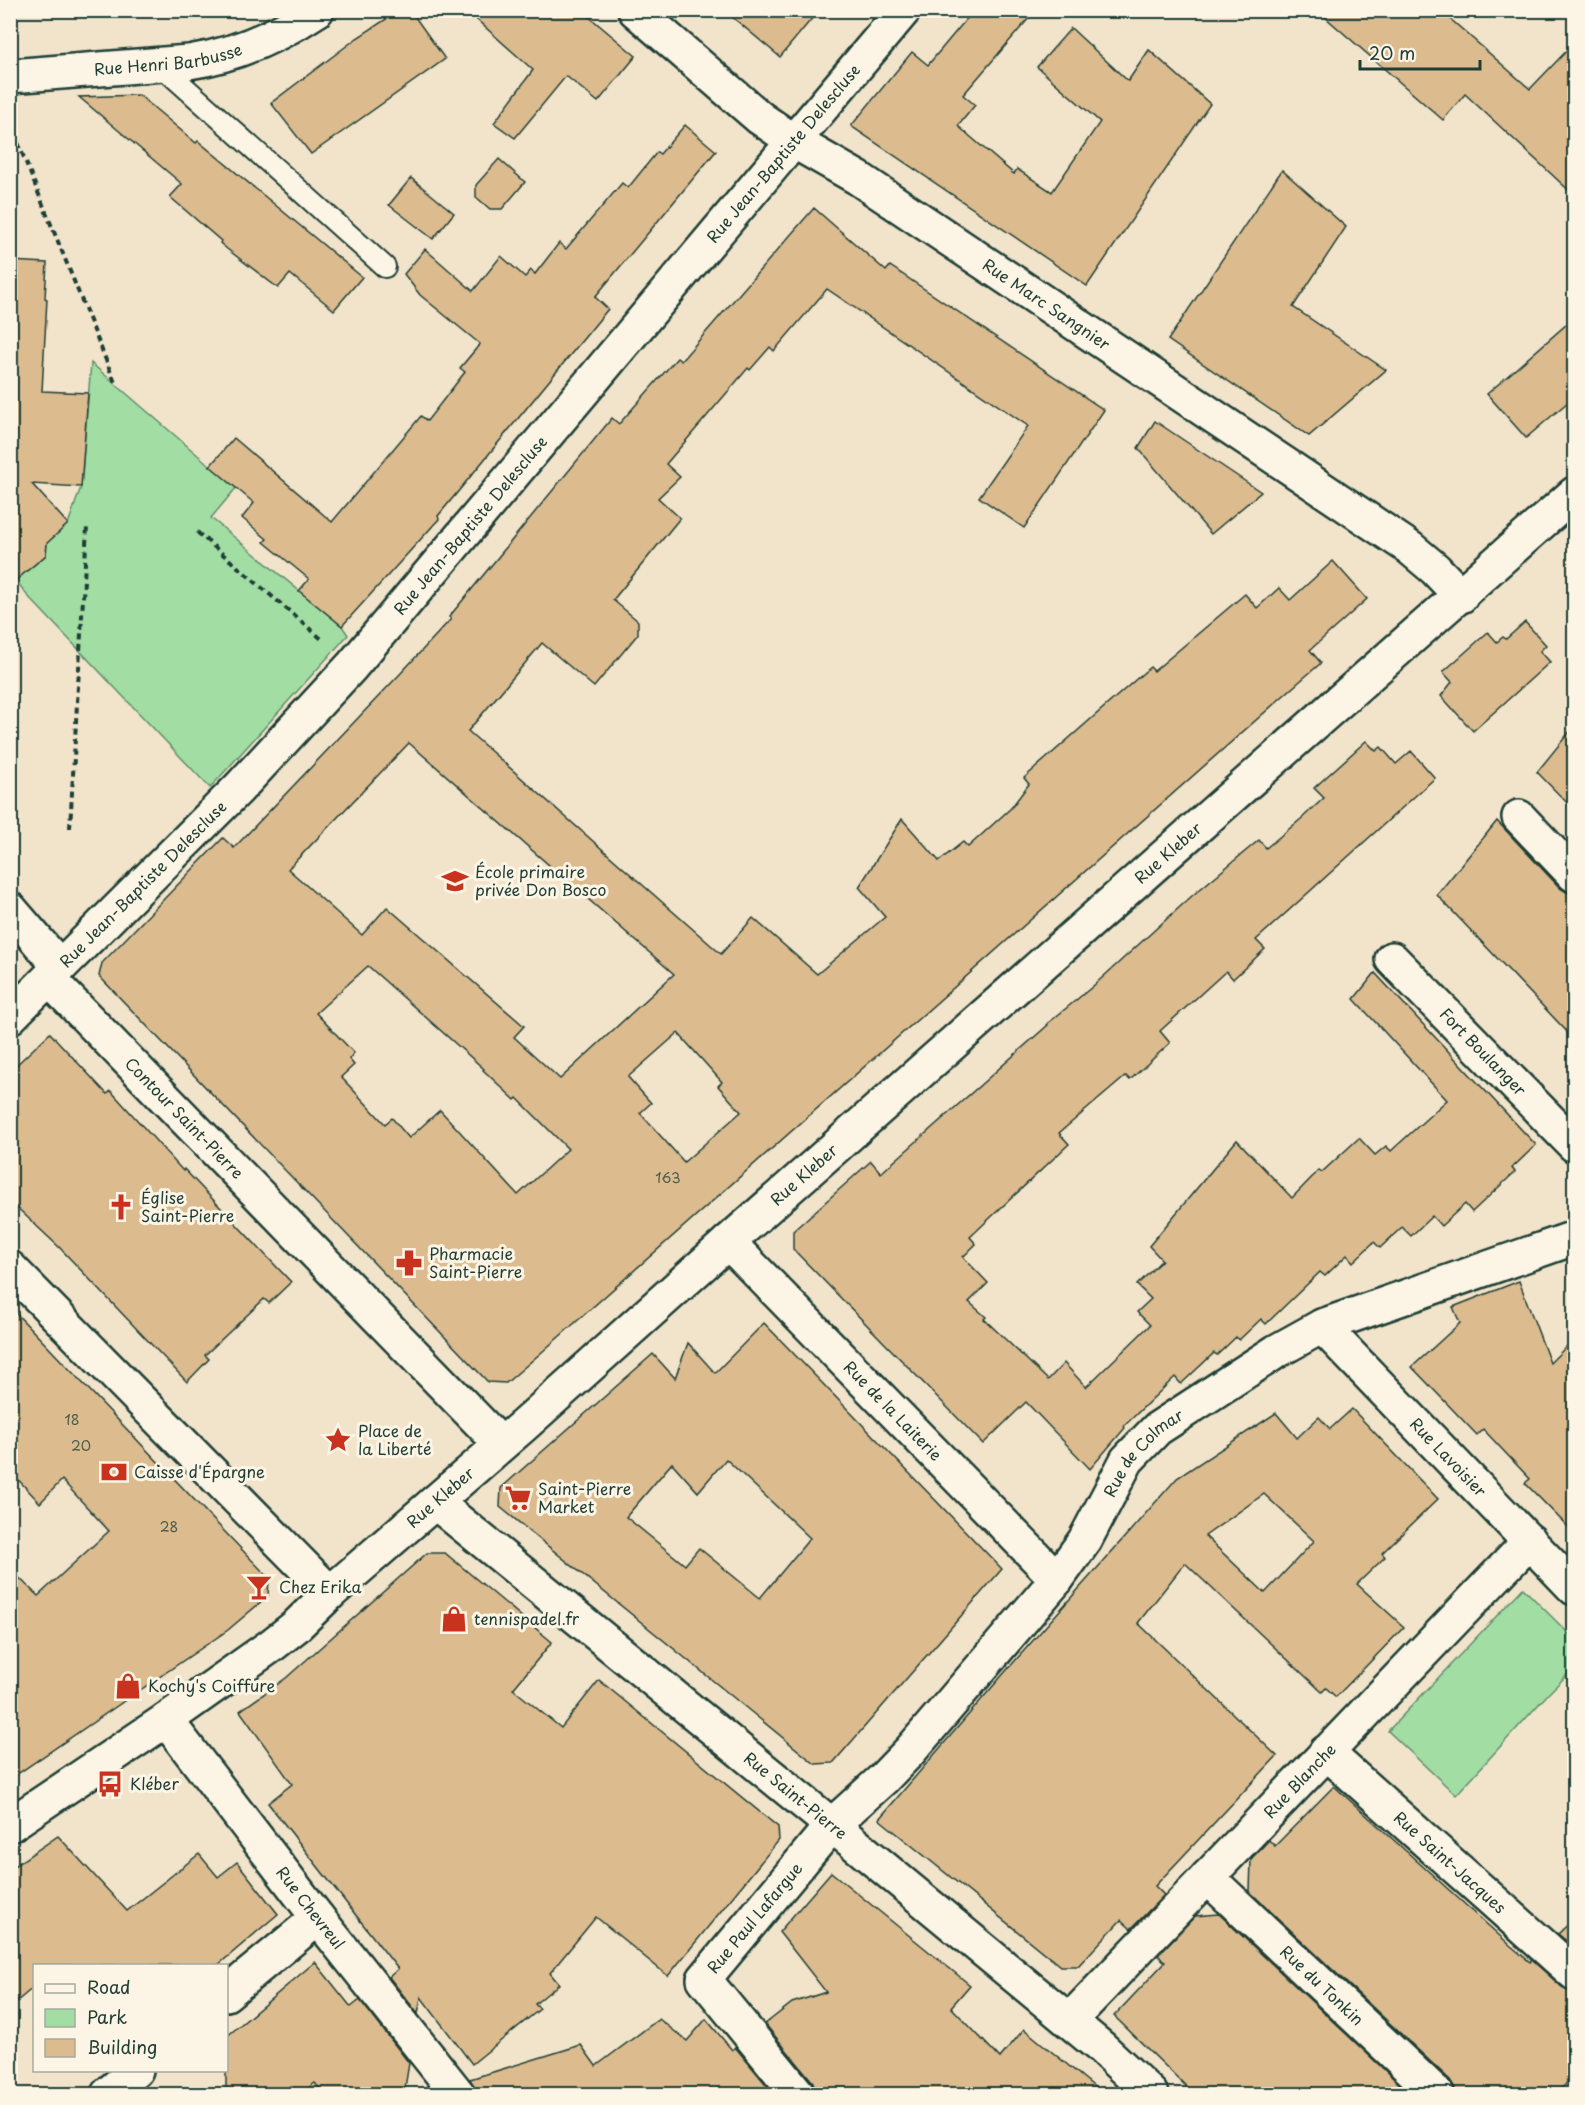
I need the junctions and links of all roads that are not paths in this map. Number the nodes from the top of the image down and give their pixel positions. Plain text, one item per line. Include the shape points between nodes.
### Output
1 (317, 10) edge
2 (635, 10) edge
3 (904, 10) edge
4 (159, 64) junction
5 (10, 76) edge
6 (795, 141) junction
7 (385, 267) dead end
8 (1575, 494) edge
9 (1461, 596) junction
10 (1519, 817) dead end
11 (1575, 875) edge
12 (10, 909) edge
13 (1392, 959) dead end
14 (54, 973) junction
15 (10, 1017) edge
16 (1575, 1145) edge
17 (1575, 1238) edge
18 (728, 1242) junction
19 (10, 1268) edge
20 (1322, 1326) junction
21 (501, 1444) junction
22 (435, 1502) junction
23 (1530, 1541) junction
24 (1057, 1579) junction
25 (1575, 1588) edge
26 (330, 1593) junction
27 (166, 1720) junction
28 (1326, 1752) junction
29 (10, 1825) edge
30 (832, 1825) junction
31 (1207, 1876) junction
32 (318, 1918) junction
33 (1575, 1973) edge
34 (228, 1992) edge
35 (1069, 2021) junction
36 (134, 2072) edge
37 (108, 2094) edge
38 (455, 2094) edge
39 (798, 2094) edge
40 (1151, 2094) edge
41 (1437, 2094) edge

1 - 4 street, Rue Henri Barbusse via 275,35 226,54
2 - 6 street, Rue Marc Sangnier via 760,118
3 - 6 street, Rue Jean-Baptiste Delescluse
4 - 5 street, Rue Henri Barbusse
4 - 7 lane
6 - 9 street, Rue Marc Sangnier via 851,174 1410,548
6 - 14 street, Rue Jean-Baptiste Delescluse via 352,666 238,789
8 - 9 street, Rue Kleber
9 - 18 street, Rue Kleber
10 - 11 street
12 - 14 street, Contour Saint-Pierre
13 - 16 street, Fort Boulanger
14 - 15 street, Rue Jean-Baptiste Delescluse
14 - 21 street, Contour Saint-Pierre
17 - 20 street, Rue de Colmar
18 - 21 street, Rue Kleber
18 - 24 street, Rue de la Laiterie
19 - 26 street
20 - 23 street, Rue Lavoisier
20 - 24 street, Rue de Colmar via 1222,1386 1140,1445 1127,1460 1085,1540
21 - 22 street, Rue Kleber
22 - 26 street, Rue Kleber
22 - 30 street, Rue Saint-Pierre
23 - 25 street, Rue Lavoisier
23 - 28 street, Rue Blanche
24 - 30 street, Rue de Colmar via 910,1750
26 - 27 street, Rue Kleber via 272,1646
27 - 29 street, Rue Kleber
27 - 32 street, Rue Chevreul
28 - 31 street, Rue Blanche
28 - 33 street, Rue Saint-Jacques
30 - 35 street, Rue Saint-Pierre
30 - 39 street, Rue Paul Lafargue via 704,1979
31 - 35 street, Rue Blanche
31 - 41 street, Rue du Tonkin
32 - 34 street
32 - 38 street, Rue Chevreul
35 - 40 street, Rue Saint-Pierre
36 - 37 street

